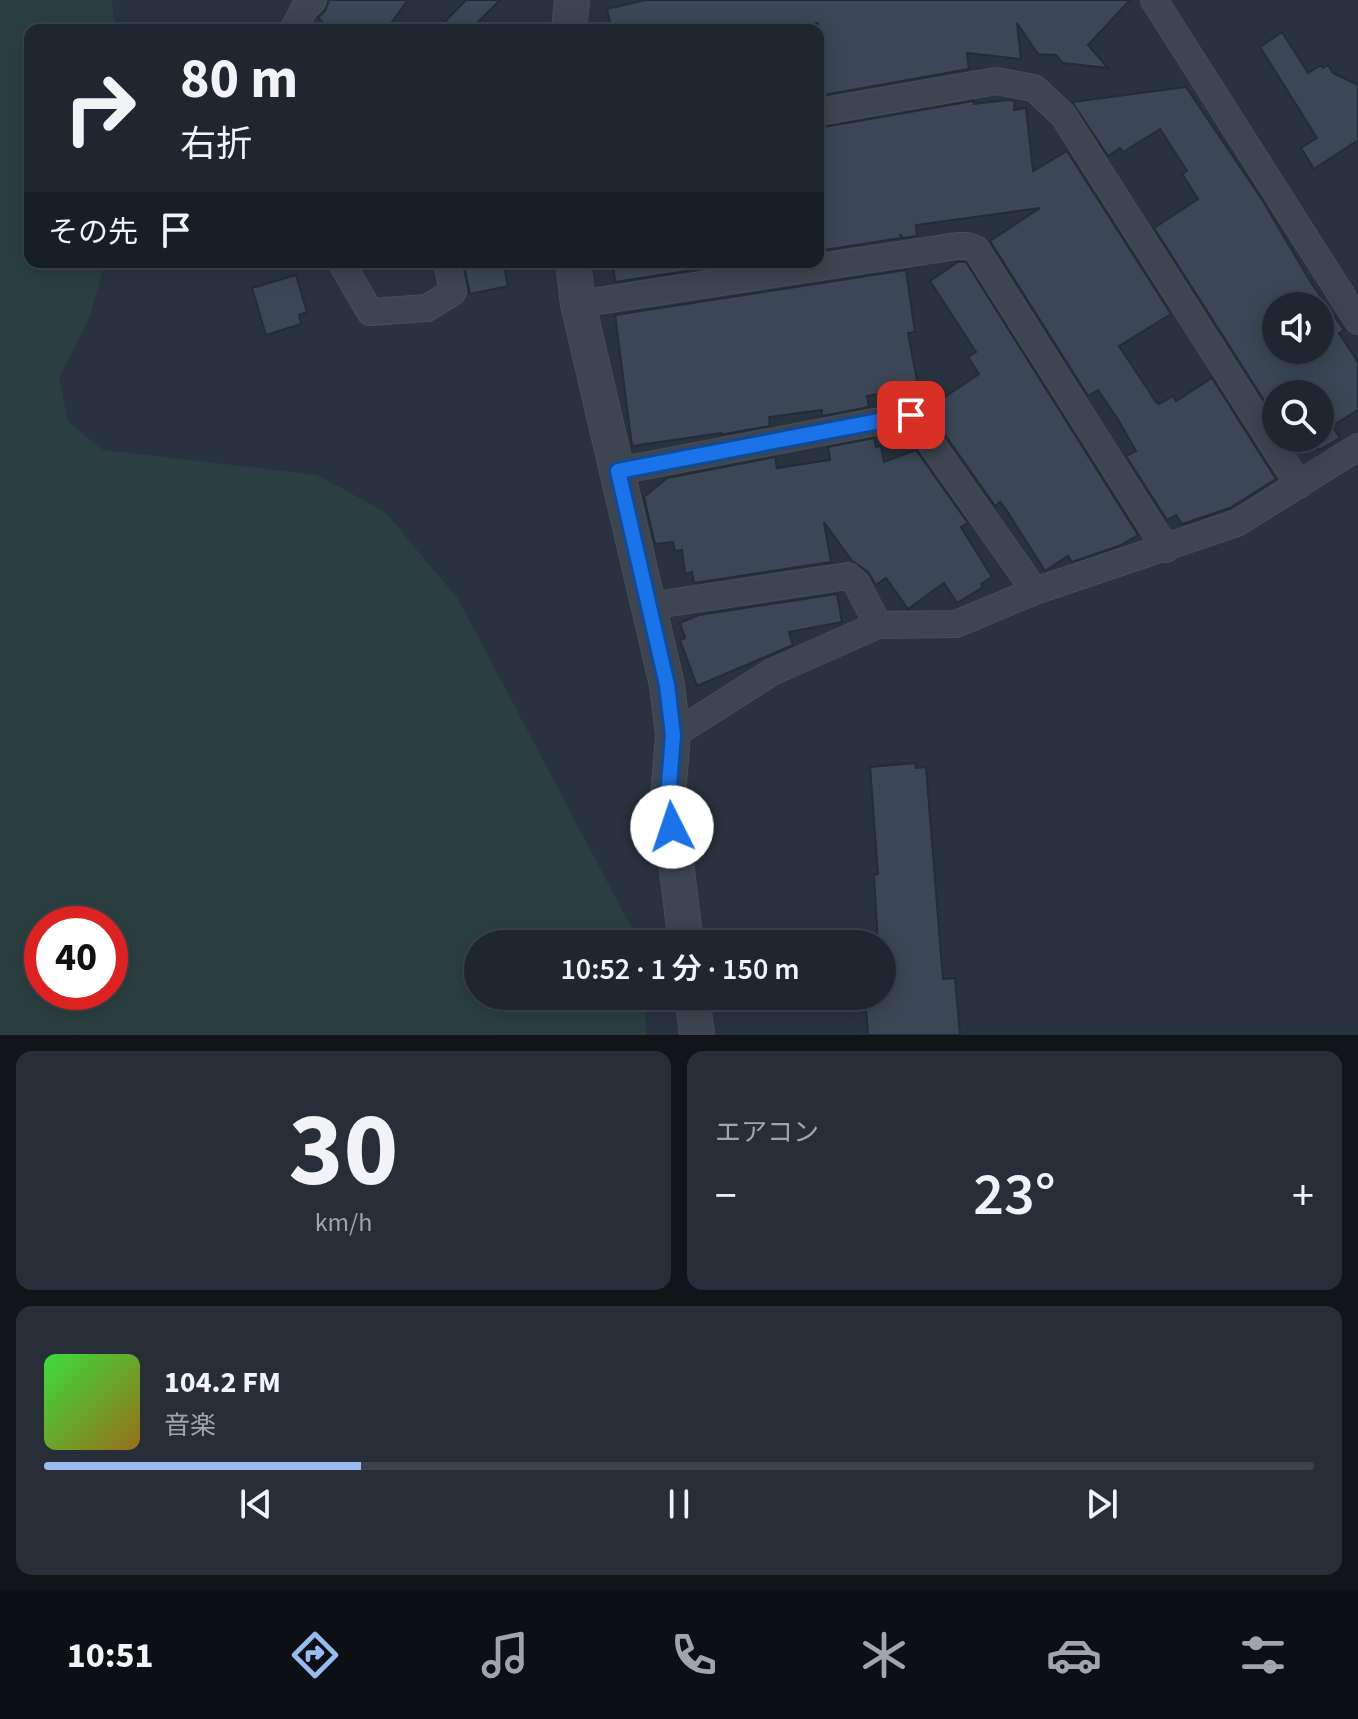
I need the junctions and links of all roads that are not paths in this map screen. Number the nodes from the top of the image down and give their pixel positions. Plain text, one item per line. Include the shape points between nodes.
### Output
1 (313, 0) edge
2 (572, 0) edge
3 (1154, 0) edge
4 (296, 24) edge
5 (570, 24) edge
6 (824, 111) edge
7 (824, 266) edge
8 (344, 268) edge
9 (448, 268) edge
10 (574, 268) edge
11 (813, 268) edge
12 (578, 304) junction
13 (1358, 321) edge
14 (1358, 447) edge
15 (618, 471) junction
16 (1299, 485) junction
17 (1166, 549) junction
18 (1035, 591) junction
19 (649, 606) junction
20 (878, 625) junction
21 (673, 735) junction
22 (684, 930) edge
23 (694, 1010) edge
24 (697, 1035) edge

1 - 4 street
2 - 5 street
3 - 13 street
6 - 16 street via 996,81 1034,88 1063,115
7 - 17 street via 957,246 976,249
8 - 9 street via 370,312 427,308 453,292
10 - 12 street
11 - 12 street
12 - 15 street
14 - 16 street
15 - 18 street via 911,415
15 - 19 street
16 - 17 street via 1237,523
17 - 18 street
18 - 20 street via 956,624
19 - 20 street via 848,576
19 - 21 street
20 - 21 street via 772,672
21 - 22 street via 668,797
23 - 24 street

